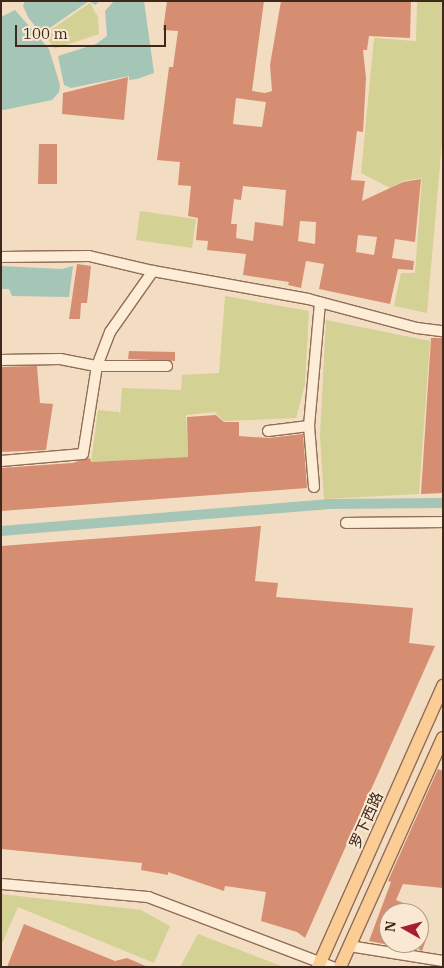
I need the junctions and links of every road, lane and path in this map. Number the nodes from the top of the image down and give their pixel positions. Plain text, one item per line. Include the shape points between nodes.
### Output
1 (1, 257) edge
2 (153, 271) junction
3 (320, 302) junction
4 (443, 331) edge
5 (1, 360) edge
6 (97, 366) junction
7 (167, 366) dead end
8 (309, 426) junction
9 (268, 431) dead end
10 (1, 461) edge
11 (314, 487) dead end
12 (443, 522) edge
13 (346, 524) dead end
14 (443, 686) edge
15 (443, 738) edge
16 (439, 756) edge
17 (1, 884) edge
18 (349, 946) junction
19 (443, 961) edge
20 (323, 965) edge
21 (340, 967) edge

1 - 2 street via 89,256
2 - 3 street via 196,276
2 - 6 street via 110,332
3 - 4 street via 417,328
3 - 8 street
5 - 6 street via 60,359
6 - 7 street
6 - 10 street via 84,454
8 - 9 street
8 - 11 street
12 - 13 street
14 - 20 main road, 罗下西路
15 - 16 main road
16 - 18 main road
17 - 20 street via 148,897
18 - 19 street
18 - 21 main road

